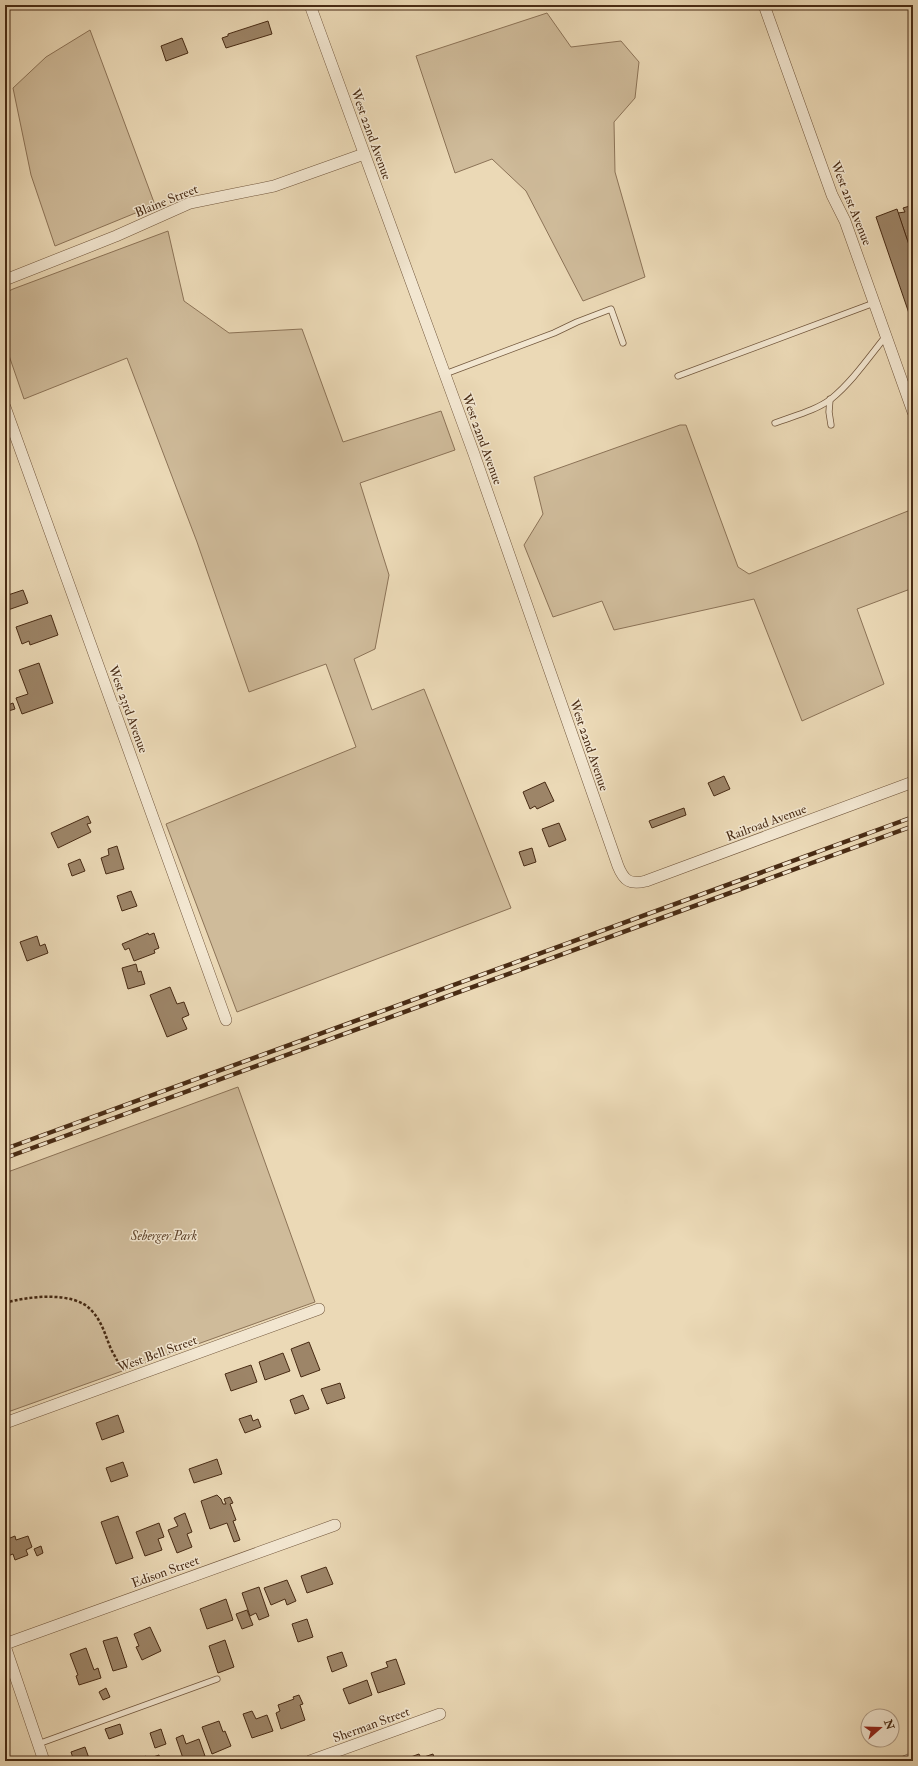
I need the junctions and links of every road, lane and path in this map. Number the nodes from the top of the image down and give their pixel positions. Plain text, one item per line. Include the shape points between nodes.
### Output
1 (310, 5) edge
2 (764, 5) edge
3 (364, 154) junction
4 (5, 280) edge
5 (874, 303) junction
6 (886, 336) junction
7 (623, 343) dead end
8 (445, 374) junction
9 (678, 376) dead end
10 (830, 400) junction
11 (912, 406) edge
12 (5, 407) edge
13 (774, 423) dead end
14 (832, 425) dead end
15 (913, 782) edge
16 (628, 882) joint
17 (226, 1020) dead end
18 (5, 1303) edge
19 (320, 1309) dead end
20 (123, 1380) junction
21 (5, 1423) edge
22 (335, 1525) dead end
23 (5, 1645) edge
24 (217, 1679) dead end
25 (440, 1714) dead end
26 (38, 1744) junction
27 (913, 1758) edge
28 (44, 1761) edge
29 (310, 1761) edge
30 (906, 1761) edge

1 - 3 street, West 22nd Avenue
2 - 5 street, West 21st Avenue via 832,195 845,221
3 - 4 street, Blaine Street via 274,186 190,203 116,236
3 - 8 street, West 22nd Avenue
5 - 6 street, West 21st Avenue
5 - 9 lane
6 - 10 lane
6 - 11 street, West 21st Avenue
7 - 8 lane via 611,309 554,334
8 - 16 street, West 22nd Avenue via 618,866
10 - 13 lane
10 - 14 lane
12 - 17 street, West 23rd Avenue
15 - 16 street, Railroad Avenue via 646,881
18 - 20 path via 57,1297 76,1301 90,1308 105,1331
19 - 20 street, West Bell Street
20 - 21 street, West Bell Street
22 - 23 street, Edison Street
23 - 26 street
24 - 26 lane
25 - 29 street, Sherman Street
26 - 28 street
27 - 30 street

